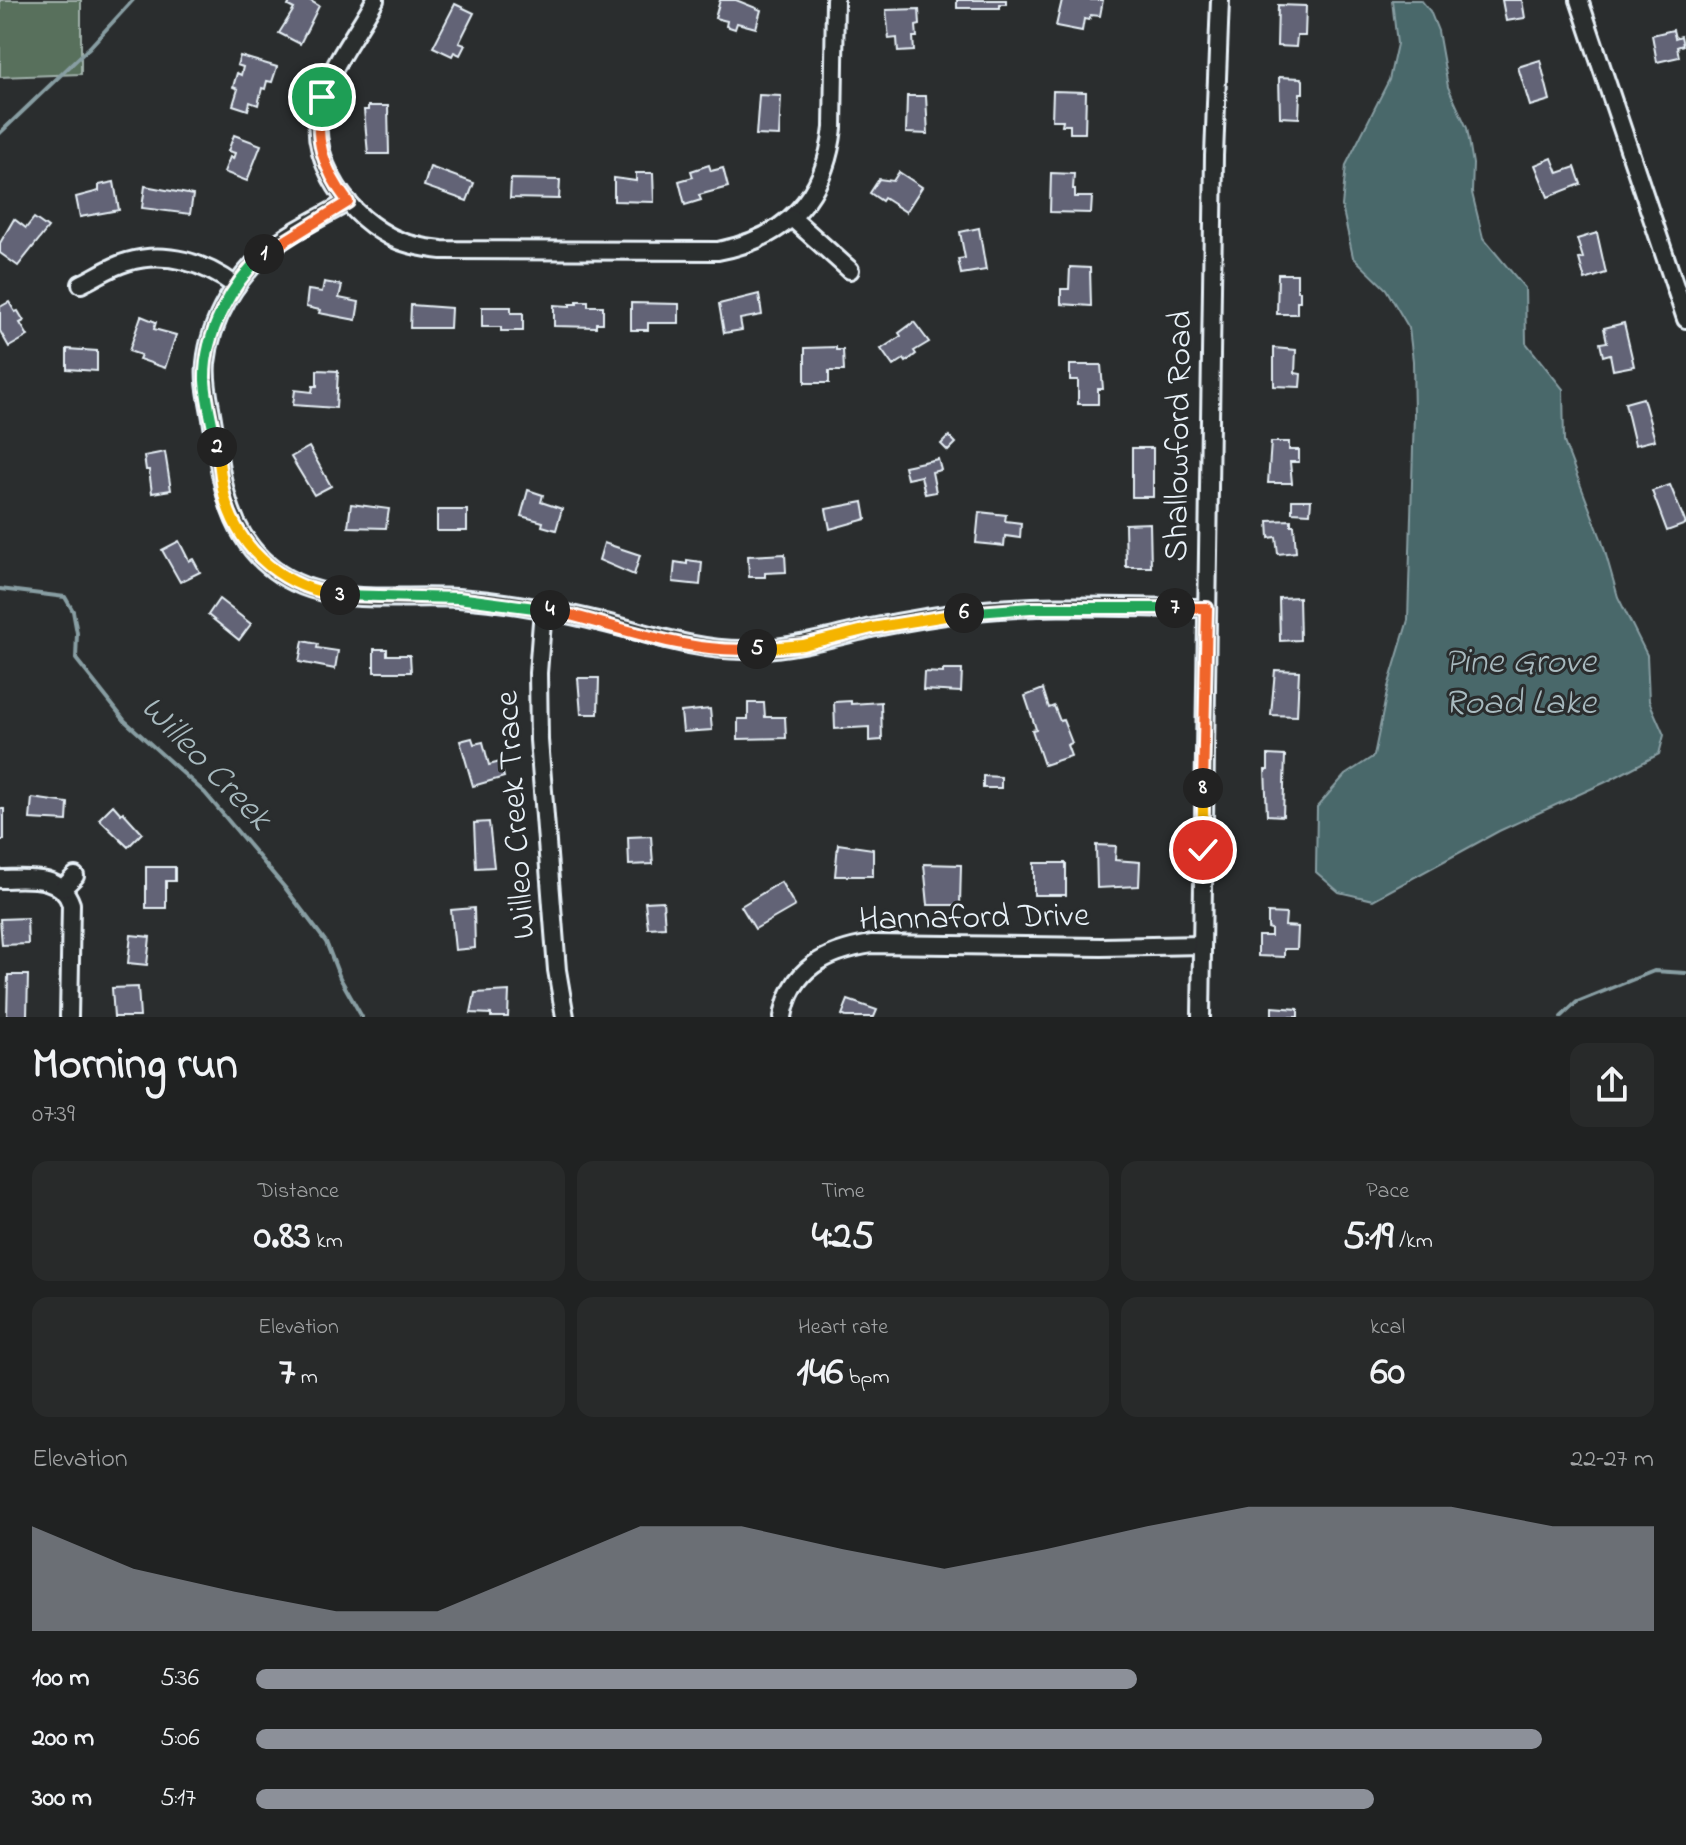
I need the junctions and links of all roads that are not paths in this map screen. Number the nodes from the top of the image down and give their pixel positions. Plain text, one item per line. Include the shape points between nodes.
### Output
1 (375, 0) edge
2 (835, 0) edge
3 (1220, 0) edge
4 (1579, 0) edge
5 (348, 202) junction
6 (792, 218) junction
7 (850, 270) dead end
8 (81, 284) dead end
9 (236, 286) junction
10 (1686, 319) edge
11 (1207, 608) junction
12 (543, 609) junction
13 (75, 876) dead end
14 (0, 879) edge
15 (63, 888) junction
16 (1202, 945) junction
17 (69, 1017) edge
18 (565, 1017) edge
19 (783, 1017) edge
20 (1201, 1017) edge

1 - 5 street via 329,81 319,113 323,161
2 - 6 street via 831,148 817,186
3 - 11 street, Shallowford Road
4 - 10 street
5 - 6 street via 390,237 442,250 718,251 758,240
5 - 9 street via 273,247
6 - 7 street
8 - 9 street via 125,262 164,257 215,271
9 - 12 street via 210,345 205,382 226,502 257,555 289,580 328,594 458,598
11 - 12 street via 978,611 803,645 747,650 681,643
11 - 16 street, Shallowford Road
12 - 18 street, Willeo Creek Trace via 539,740
13 - 15 street
14 - 15 street via 41,880
15 - 17 street via 71,904
16 - 19 street, Hannaford Drive via 850,947 804,973 792,986
16 - 20 street, Shallowford Road

